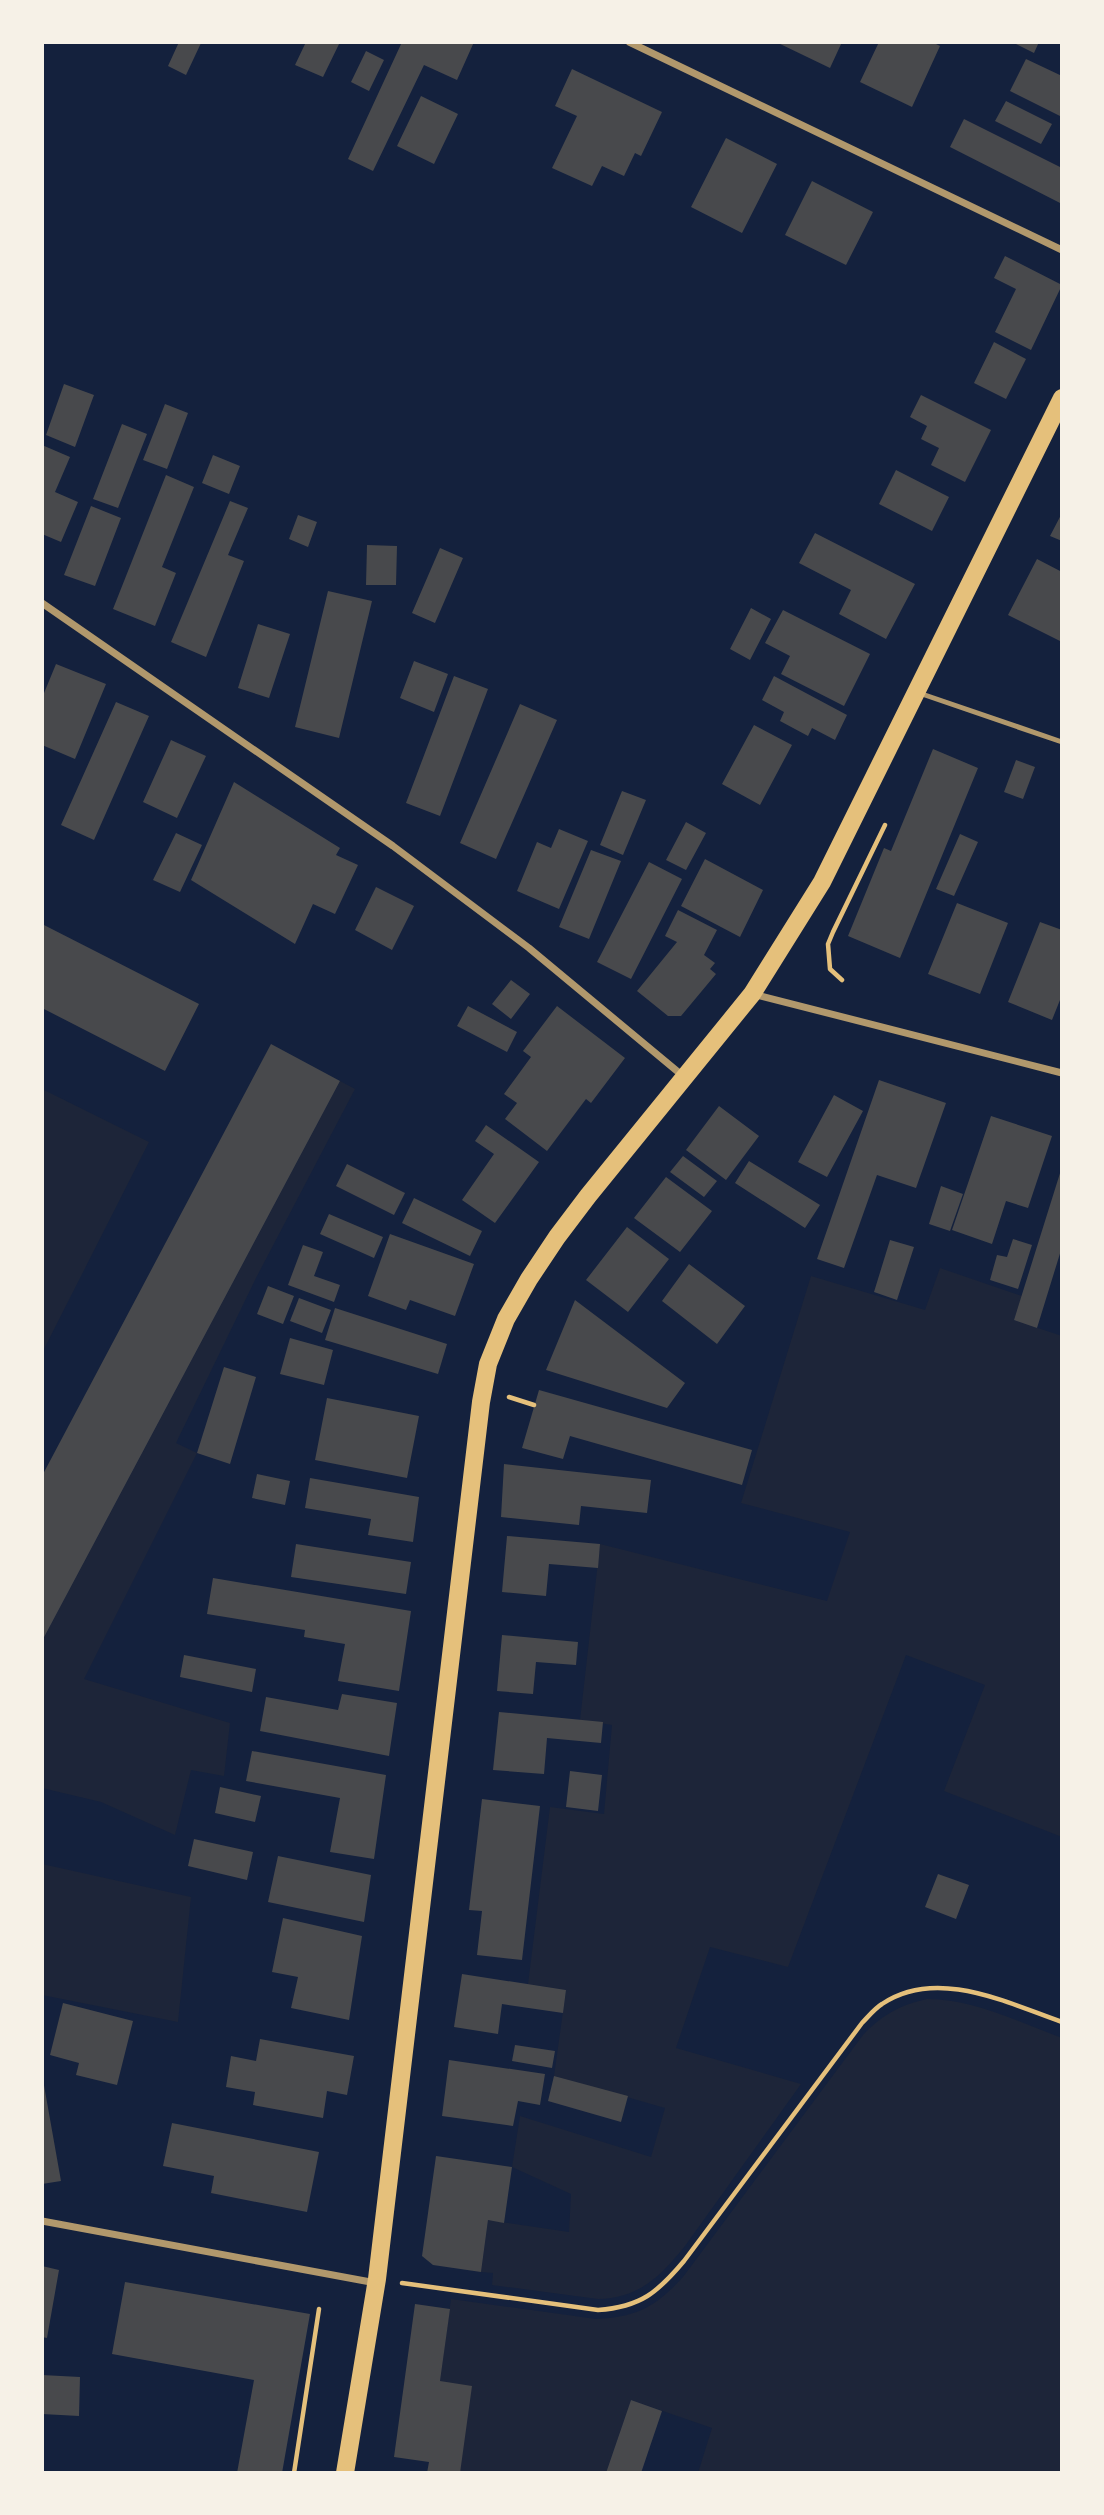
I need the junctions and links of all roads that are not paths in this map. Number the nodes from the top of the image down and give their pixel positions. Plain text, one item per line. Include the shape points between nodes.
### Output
1 (632, 43) edge
2 (1062, 250) edge
3 (1062, 398) edge
4 (42, 603) edge
5 (916, 692) junction
6 (1062, 742) edge
7 (752, 994) junction
8 (1062, 1073) edge
9 (684, 1077) junction
10 (42, 2221) edge
11 (377, 2281) junction
12 (345, 2473) edge

1 - 2 street
3 - 5 main road
4 - 9 street via 393,846 529,948
5 - 6 lane
5 - 7 main road via 822,883
7 - 8 street
7 - 9 main road
9 - 11 main road via 557,1237 506,1319 488,1364
10 - 11 street
11 - 12 main road

